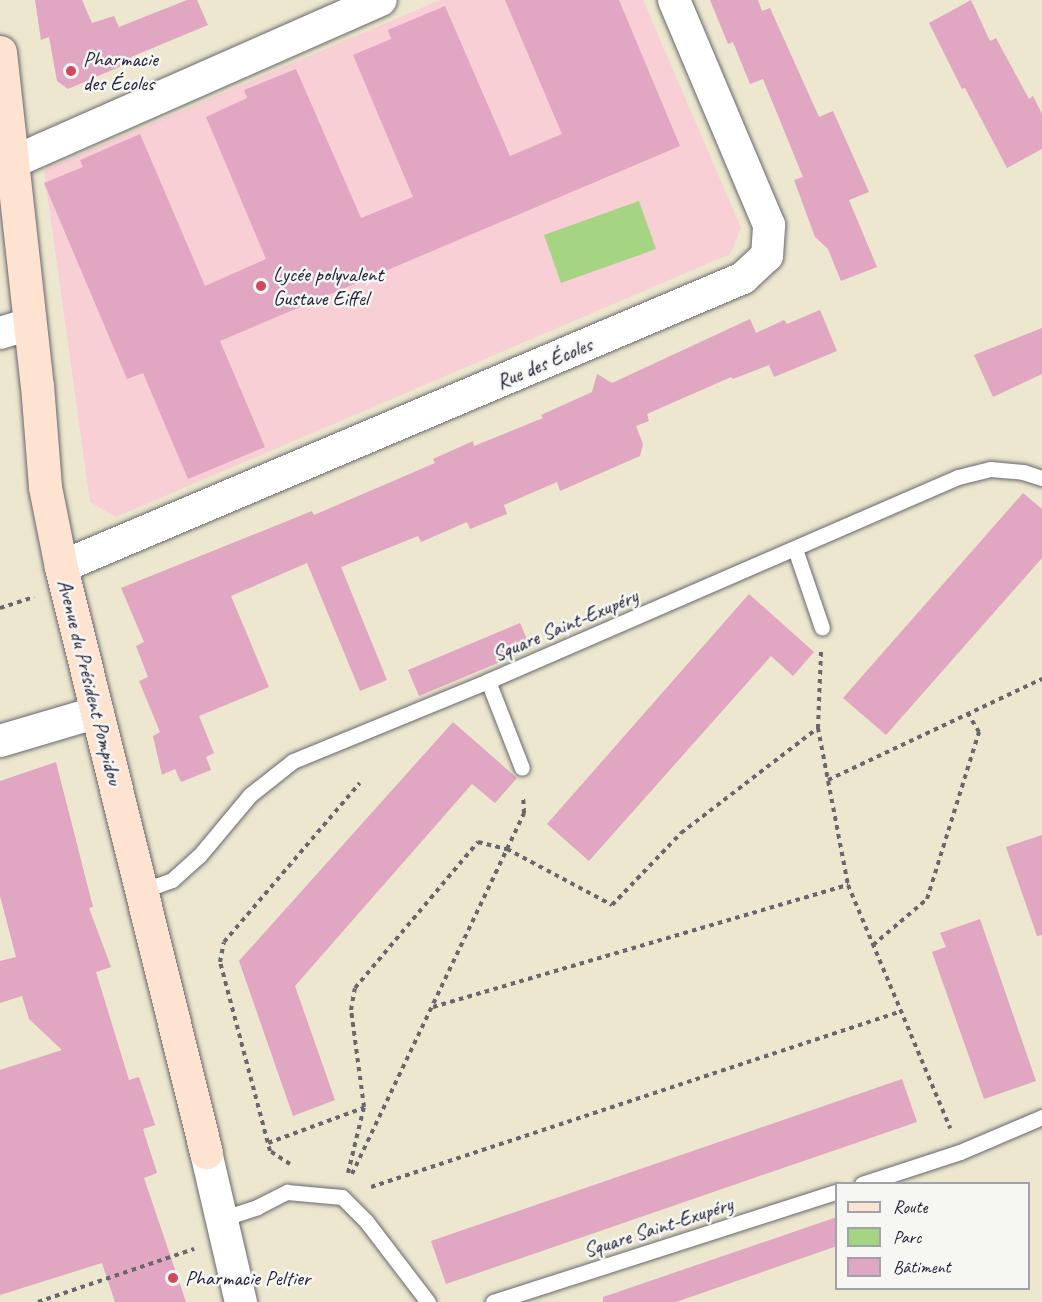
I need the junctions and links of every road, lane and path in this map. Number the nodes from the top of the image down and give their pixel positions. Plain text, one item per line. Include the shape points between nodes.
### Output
1 (381, 0) edge
2 (674, 0) edge
3 (0, 52) edge
4 (11, 163) junction
5 (15, 328) edge
6 (1042, 478) edge
7 (795, 549) junction
8 (61, 567) junction
9 (40, 595) dead end
10 (0, 608) edge
11 (822, 628) joint
12 (1042, 679) edge
13 (488, 681) junction
14 (98, 712) junction
15 (968, 714) junction
16 (818, 728) junction
17 (0, 741) edge
18 (522, 768) joint
19 (828, 780) junction
20 (360, 783) dead end
21 (507, 849) junction
22 (848, 885) junction
23 (142, 891) junction
24 (873, 945) junction
25 (432, 1007) junction
26 (902, 1011) junction
27 (364, 1107) junction
28 (1042, 1117) edge
29 (268, 1143) junction
30 (206, 1152) joint
31 (960, 1152) junction
32 (297, 1168) dead end
33 (868, 1182) edge
34 (835, 1193) edge
35 (342, 1197) junction
36 (221, 1219) junction
37 (198, 1248) dead end
38 (38, 1302) edge
39 (241, 1302) edge
40 (428, 1302) edge
41 (493, 1302) edge

1 - 4 street
2 - 8 street, Rue des Écoles via 769,225 767,256 744,278
3 - 4 street, Avenue du Président Pompidou
4 - 5 street, Avenue du Président Pompidou
5 - 8 street, Avenue du Président Pompidou
6 - 7 lane, Square Saint-Exupéry via 990,469 958,477
7 - 11 lane
7 - 13 lane, Square Saint-Exupéry
8 - 14 street, Avenue du Président Pompidou
9 - 10 path
11 - 16 path
12 - 15 path
13 - 18 lane
13 - 23 lane, Square Saint-Exupéry via 293,761 250,795 199,856 172,880
14 - 17 street
14 - 23 street, Avenue du Président Pompidou
15 - 19 path
15 - 24 path via 979,732 927,899
16 - 19 path
16 - 21 path via 681,833 612,905
18 - 21 path via 524,813
19 - 22 path
20 - 29 path via 224,942 220,962
21 - 25 path
21 - 27 path via 478,842 356,988 351,1010
22 - 24 path
22 - 25 path
23 - 30 street, Avenue du Président Pompidou
24 - 26 path
25 - 35 path
26 - 31 path
26 - 35 path
27 - 29 path
27 - 35 path
28 - 31 lane
29 - 32 path via 270,1151
30 - 36 street, Avenue du Président Pompidou
31 - 33 lane
34 - 41 lane, Square Saint-Exupéry
35 - 36 lane via 287,1192
35 - 40 lane via 366,1221
36 - 39 street, Avenue du Président Pompidou
37 - 38 path

